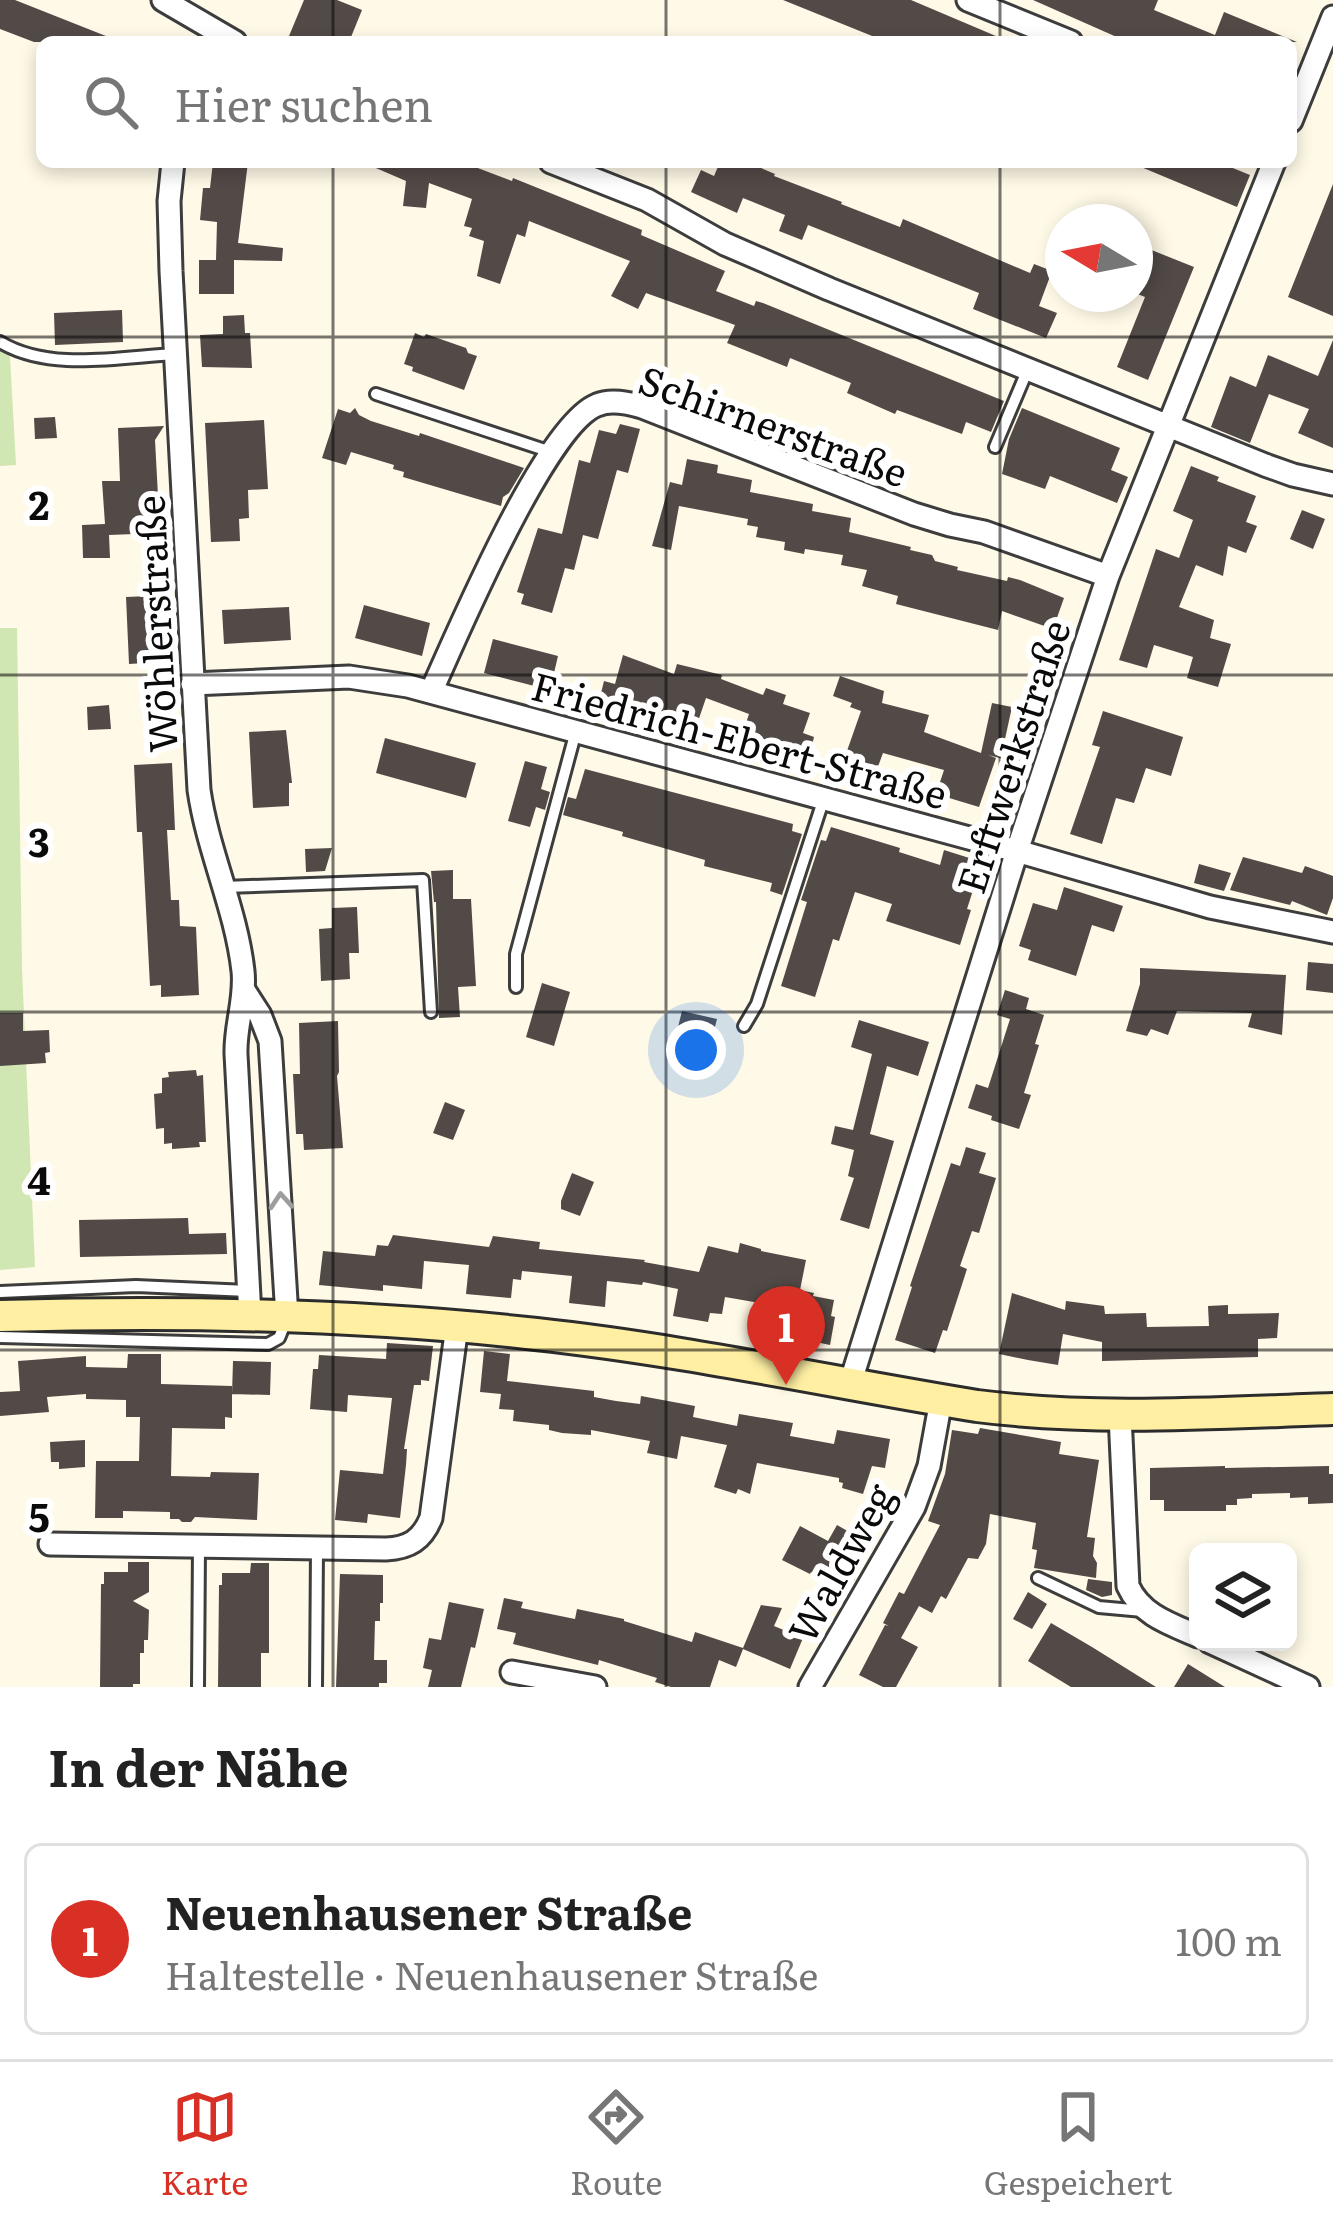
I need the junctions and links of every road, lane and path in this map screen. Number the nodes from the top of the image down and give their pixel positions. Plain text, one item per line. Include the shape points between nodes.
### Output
1 (163, 0) edge
2 (968, 0) edge
3 (1333, 17) edge
4 (200, 33) edge
5 (1056, 36) edge
6 (1297, 106) edge
7 (172, 168) edge
8 (566, 168) edge
9 (1272, 168) edge
10 (0, 342) edge
11 (175, 354) junction
12 (1028, 369) junction
13 (376, 394) dead end
14 (1168, 426) junction
15 (995, 447) dead end
16 (551, 452) junction
17 (1333, 484) edge
18 (1108, 576) junction
19 (192, 684) junction
20 (431, 692) junction
21 (576, 730) junction
22 (824, 797) junction
23 (1017, 850) junction
24 (224, 886) junction
25 (1333, 932) edge
26 (516, 987) dead end
27 (244, 990) junction
28 (430, 1012) dead end
29 (744, 1026) dead end
30 (0, 1292) edge
31 (250, 1304) junction
32 (0, 1316) edge
33 (287, 1317) junction
34 (457, 1326) junction
35 (0, 1337) edge
36 (850, 1384) junction
37 (941, 1400) junction
38 (1333, 1409) edge
39 (1120, 1415) junction
40 (50, 1544) dead end
41 (199, 1545) junction
42 (317, 1548) junction
43 (1038, 1578) dead end
44 (1146, 1611) junction
45 (1189, 1632) edge
46 (1229, 1651) edge
47 (512, 1672) dead end
48 (198, 1687) edge
49 (316, 1687) edge
50 (595, 1687) edge
51 (810, 1687) edge
52 (1307, 1687) edge

1 - 4 street
2 - 5 street
3 - 6 street
7 - 11 street, Wöhlerstraße
8 - 12 street via 742,252
9 - 14 street, Erftwerkstraße
10 - 11 lane via 51,359
11 - 19 street, Wöhlerstraße
12 - 14 street
12 - 15 lane
13 - 16 lane
14 - 17 street
14 - 18 street, Erftwerkstraße
16 - 18 street, Schirnerstraße via 585,411 632,404 914,514
16 - 20 street, Schirnerstraße
18 - 23 street, Erftwerkstraße
19 - 20 street, Friedrich-Ebert-Straße via 361,678
19 - 24 street, Wöhlerstraße via 202,814
20 - 21 street, Friedrich-Ebert-Straße
21 - 22 street, Friedrich-Ebert-Straße
21 - 26 lane via 516,955
22 - 23 street, Friedrich-Ebert-Straße
22 - 29 lane
23 - 25 street, Friedrich-Ebert-Straße via 1233,913
23 - 36 street, Erftwerkstraße
24 - 27 street, Wöhlerstraße
24 - 28 lane via 423,880
27 - 31 street, Wöhlerstraße via 235,1037
33 -> 27 street, Wöhlerstraße via 270,1041
30 - 31 lane via 207,1287
31 - 32 main road
31 - 33 main road
33 - 34 main road
33 - 35 lane via 268,1344
34 - 36 main road
34 - 42 street via 424,1533 401,1548
36 - 37 main road
37 - 39 main road
37 - 51 street, Waldweg via 914,1507
38 - 39 main road
39 - 44 street via 1126,1578
40 - 41 street
41 - 42 street
41 - 48 lane
42 - 49 lane
43 - 44 lane via 1099,1607
44 - 45 street
46 - 52 street
47 - 50 street

